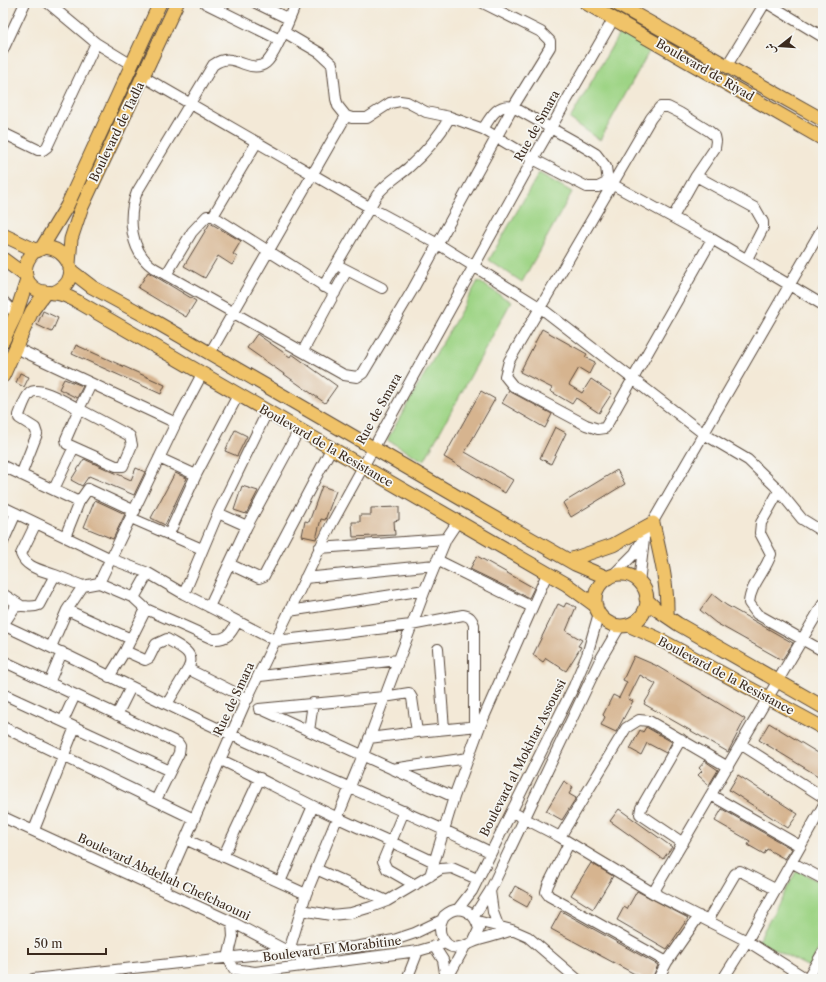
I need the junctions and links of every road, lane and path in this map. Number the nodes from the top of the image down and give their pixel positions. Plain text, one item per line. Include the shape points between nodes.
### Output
1 (25, 3) edge
2 (48, 3) edge
3 (160, 3) edge
4 (177, 3) edge
5 (205, 3) edge
6 (256, 3) edge
7 (296, 3) edge
8 (483, 3) edge
9 (586, 3) edge
10 (614, 3) edge
11 (766, 3) edge
12 (614, 18) junction
13 (290, 19) junction
14 (282, 36) junction
15 (823, 37) edge
16 (96, 44) junction
17 (3, 50) edge
18 (132, 65) junction
19 (726, 66) junction
20 (144, 76) junction
21 (189, 103) junction
22 (513, 107) junction
23 (346, 116) junction
24 (450, 117) junction
25 (823, 120) edge
26 (550, 128) junction
27 (483, 130) junction
28 (3, 133) edge
29 (496, 138) junction
30 (823, 138) edge
31 (257, 142) junction
32 (533, 159) junction
33 (312, 175) junction
34 (696, 176) junction
35 (610, 183) junction
36 (368, 207) junction
37 (213, 216) junction
38 (674, 217) junction
39 (823, 227) edge
40 (3, 235) edge
41 (712, 239) junction
42 (438, 244) junction
43 (39, 250) junction
44 (268, 251) junction
45 (3, 259) edge
46 (747, 259) junction
47 (336, 264) junction
48 (475, 266) junction
49 (70, 267) junction
50 (347, 270) junction
51 (166, 275) junction
52 (27, 278) junction
53 (789, 286) junction
54 (323, 287) junction
55 (382, 288) dead end
56 (49, 293) junction
57 (335, 293) junction
58 (3, 301) edge
59 (823, 305) edge
60 (541, 308) junction
61 (235, 312) junction
62 (16, 314) junction
63 (3, 341) edge
64 (16, 348) junction
65 (303, 351) junction
66 (210, 353) junction
67 (202, 374) junction
68 (3, 376) edge
69 (634, 379) junction
70 (91, 384) junction
71 (238, 395) junction
72 (79, 409) junction
73 (268, 412) junction
74 (176, 423) junction
75 (299, 430) junction
76 (704, 434) junction
77 (372, 447) junction
78 (74, 449) junction
79 (331, 449) junction
80 (159, 458) junction
81 (3, 466) edge
82 (362, 467) junction
83 (21, 475) junction
84 (196, 475) junction
85 (54, 489) junction
86 (779, 491) junction
87 (79, 502) junction
88 (3, 507) edge
89 (218, 513) junction
90 (16, 514) junction
91 (133, 515) junction
92 (458, 521) junction
93 (36, 523) junction
94 (652, 523) junction
95 (247, 526) junction
96 (823, 532) edge
97 (169, 534) junction
98 (65, 537) junction
99 (644, 537) junction
100 (446, 539) junction
101 (3, 542) edge
102 (320, 548) junction
103 (202, 549) junction
104 (111, 559) junction
105 (569, 560) junction
106 (436, 562) junction
107 (229, 564) junction
108 (148, 573) junction
109 (547, 574) junction
110 (55, 575) junction
111 (611, 577) junction
112 (305, 578) junction
113 (99, 583) junction
114 (639, 583) junction
115 (83, 586) junction
116 (425, 590) junction
117 (3, 594) edge
118 (184, 594) junction
119 (134, 598) junction
120 (646, 599) junction
121 (823, 604) edge
122 (20, 605) junction
123 (209, 607) junction
124 (532, 607) junction
125 (146, 609) junction
126 (67, 610) junction
127 (597, 610) junction
128 (289, 611) junction
129 (667, 616) junction
130 (237, 622) junction
131 (3, 625) edge
132 (411, 625) junction
133 (624, 625) junction
134 (131, 639) junction
135 (803, 640) junction
136 (276, 641) junction
137 (51, 647) junction
138 (438, 649) dead end
139 (125, 651) junction
140 (823, 651) edge
141 (62, 652) junction
142 (398, 660) junction
143 (3, 662) edge
144 (188, 669) junction
145 (260, 676) junction
146 (109, 677) junction
147 (779, 681) junction
148 (49, 683) junction
149 (131, 686) junction
150 (3, 694) edge
151 (75, 695) junction
152 (384, 697) junction
153 (769, 698) junction
154 (246, 701) junction
155 (167, 704) junction
156 (312, 704) junction
157 (823, 707) edge
158 (259, 709) junction
159 (118, 715) junction
160 (63, 721) junction
161 (477, 726) junction
162 (3, 727) edge
163 (75, 728) junction
164 (823, 728) edge
165 (444, 730) junction
166 (309, 731) junction
167 (417, 732) junction
168 (232, 735) junction
169 (369, 738) junction
170 (681, 739) junction
171 (742, 745) junction
172 (363, 755) junction
173 (63, 757) junction
174 (468, 758) junction
175 (221, 760) junction
176 (728, 767) junction
177 (392, 769) junction
178 (170, 771) junction
179 (260, 778) junction
180 (350, 786) junction
181 (711, 795) junction
182 (454, 797) junction
183 (823, 797) edge
184 (156, 800) junction
185 (313, 806) junction
186 (823, 806) edge
187 (404, 811) junction
188 (512, 812) junction
189 (3, 817) edge
190 (820, 817) edge
191 (337, 818) junction
192 (194, 819) junction
193 (525, 819) junction
194 (444, 829) junction
195 (34, 830) junction
196 (560, 837) junction
197 (187, 840) junction
198 (390, 840) junction
199 (569, 843) junction
200 (683, 843) junction
201 (800, 846) junction
202 (490, 852) junction
203 (223, 857) junction
204 (434, 862) junction
205 (791, 862) junction
206 (316, 869) junction
207 (430, 876) junction
208 (477, 879) junction
209 (823, 879) edge
210 (280, 882) junction
211 (415, 885) junction
212 (775, 889) junction
213 (163, 890) junction
214 (490, 891) junction
215 (653, 893) junction
216 (306, 894) junction
217 (387, 901) junction
218 (458, 909) junction
219 (301, 910) junction
220 (704, 918) junction
221 (476, 919) junction
222 (442, 920) junction
223 (232, 922) junction
224 (499, 928) junction
225 (512, 930) junction
226 (747, 941) junction
227 (473, 942) junction
228 (446, 943) junction
229 (434, 946) junction
230 (464, 948) junction
231 (418, 951) junction
232 (289, 952) junction
233 (823, 952) edge
234 (228, 958) junction
235 (667, 962) junction
236 (312, 964) junction
237 (33, 979) edge
238 (407, 979) edge
239 (447, 979) edge
240 (577, 979) edge
241 (658, 979) edge
242 (723, 979) edge
243 (807, 979) edge

1 - 17 street
2 - 16 street
3 - 18 main road, Boulevard de Tadla
4 - 20 main road, Boulevard de Tadla
5 - 14 street
6 - 13 street
7 - 13 street
8 - 22 street via 541,32 550,41 550,48
9 - 12 main road, Boulevard de Riyad
10 - 19 main road, Boulevard de Riyad
11 - 15 street
11 - 19 street
12 - 26 street, Rue de Smara
12 - 30 main road, Boulevard de Riyad
13 - 14 street
14 - 21 street via 274,55 261,65 248,66 229,59 213,65
14 - 23 street via 320,53 332,64 336,99
16 - 18 street
16 - 28 street via 47,147 38,150
18 - 43 main road, Boulevard de Tadla via 67,206
19 - 25 main road, Boulevard de Riyad
20 - 21 street
20 - 49 main road, Boulevard de Tadla via 81,209 71,239
21 - 31 street
21 - 51 street via 133,202 133,234 140,252 148,264
22 - 26 street
22 - 27 street via 499,108
22 - 29 street
23 - 24 street via 367,118 390,103 400,101 432,115
23 - 33 street
24 - 27 street
24 - 36 street via 428,149 383,187
26 - 32 street, Rue de Smara
26 - 35 street via 596,154 606,167
27 - 29 street
29 - 32 street
29 - 42 street
31 - 33 street
31 - 37 street
32 - 35 street via 587,187
32 - 48 street, Rue de Smara
33 - 36 street
33 - 44 street
34 - 35 street via 715,148 715,136 672,109 660,107
34 - 38 street
34 - 46 street via 755,208 763,222 763,228
35 - 38 street
35 - 60 street
36 - 42 street
36 - 47 street
37 - 44 street
37 - 51 street via 207,216 198,223
38 - 41 street
39 - 53 street
40 - 43 main road, Boulevard de la Resistance
41 - 46 street
41 - 69 street
42 - 48 street
42 - 65 street via 363,372 357,377 344,375
43 - 49 main road, Boulevard de la Resistance via 47,248 58,251 63,254
43 - 52 main road via 27,262
44 - 54 street
44 - 61 street
45 - 52 main road, Boulevard de la Resistance
46 - 53 street
47 - 50 street
47 - 54 street
48 - 60 street
48 - 77 street, Rue de Smara
49 - 56 main road via 65,286
49 - 66 main road, Boulevard de la Resistance via 92,288
50 - 55 street
50 - 57 street
51 - 61 street
52 - 56 main road, Boulevard de la Resistance via 33,287
52 - 62 main road
53 - 59 street
53 - 76 street
54 - 57 street
56 - 64 main road via 32,311
56 - 67 main road, Boulevard de la Resistance via 62,294 82,304
57 - 65 street
58 - 62 street
60 - 69 street
60 - 69 street via 506,369 505,376 513,386 598,429 605,428
61 - 65 street
61 - 66 street
62 - 63 main road
64 - 68 main road
64 - 70 street
66 - 77 main road, Boulevard de la Resistance
67 - 71 main road, Boulevard de la Resistance
67 - 74 street
69 - 76 street
70 - 72 street
70 - 74 street
71 - 73 main road, Boulevard de la Resistance
71 - 84 street
72 - 78 street via 66,439 67,444
72 - 78 street via 125,432 130,436 132,445 125,464 120,467
72 - 83 street via 41,390 29,394 19,418 35,428 37,434
73 - 75 main road, Boulevard de la Resistance
73 - 89 street
74 - 80 street
75 - 79 main road, Boulevard de la Resistance
75 - 95 street
76 - 86 street via 748,460
76 - 94 street
77 - 82 street, Rue de Smara
77 - 105 main road, Boulevard de la Resistance
78 - 85 street
79 - 82 main road, Boulevard de la Resistance
79 - 107 street via 264,576 259,578
80 - 84 street
80 - 91 street
81 - 83 street
82 - 92 main road, Boulevard de la Resistance
82 - 102 street, Rue de Smara
83 - 85 street
84 - 97 street
85 - 87 street
86 - 96 street via 802,519
86 - 135 street via 760,524 760,533 771,554 752,592 749,604 757,614
87 - 91 street via 86,490 90,489
87 - 98 street
88 - 90 street
89 - 95 street
89 - 103 street
90 - 93 street
90 - 101 street
91 - 97 street
91 - 104 street
92 - 100 street
92 - 109 main road, Boulevard de la Resistance
93 - 98 street
93 - 110 street via 21,554 23,560 28,565
94 - 99 street
94 - 105 main road via 613,545
94 - 129 main road via 664,573 668,598
95 - 107 street
97 - 103 street
98 - 104 street
99 - 111 street via 635,553
99 - 114 street
100 - 102 street
100 - 106 street
102 - 112 street, Rue de Smara
103 - 118 street
104 - 108 street
104 - 113 street
105 - 111 main road, Boulevard de la Resistance via 591,572
106 - 112 street
106 - 116 street
106 - 124 street
107 - 123 street
108 - 118 street
108 - 119 street
109 - 124 street
109 - 127 main road, Boulevard de la Resistance via 566,584
110 - 115 street
110 - 122 street via 39,605 30,608
111 - 114 main road via 628,575
111 - 127 main road via 597,590
112 - 128 street, Rue de Smara
113 - 115 street
113 - 119 street
114 - 120 main road
115 - 126 street
116 - 128 street
116 - 132 street
117 - 122 street
118 - 123 street
119 - 125 street
120 - 129 main road, Boulevard de la Resistance
120 - 133 main road via 641,615 635,621
121 - 135 street
122 - 131 street via 12,610
123 - 130 street
124 - 161 street
125 - 130 street via 213,639 230,635
125 - 134 street
126 - 134 street
126 - 137 street
127 - 133 main road via 611,624
127 - 188 street, Boulevard al Mokhtar Assoussi via 587,655
128 - 136 street, Rue de Smara
129 - 147 main road, Boulevard de la Resistance
130 - 136 street
131 - 137 street
132 - 136 street
132 - 142 street
132 - 161 street via 463,615 472,619
133 - 153 main road, Boulevard de la Resistance via 657,638
133 - 193 street, Boulevard al Mokhtar Assoussi via 600,660
134 - 139 street
135 - 140 street
135 - 147 street
136 - 145 street, Rue de Smara
137 - 141 street
138 - 165 street
139 - 144 street via 145,660 156,644 167,640 187,652 191,658
139 - 146 street
141 - 146 street
141 - 148 street
142 - 145 street
142 - 152 street
143 - 148 street
144 - 154 street
144 - 155 street
145 - 154 street, Rue de Smara
146 - 149 street
147 - 153 street
147 - 157 main road, Boulevard de la Resistance
148 - 151 street
149 - 155 street
149 - 159 street
150 - 160 street
151 - 159 street
151 - 160 street
152 - 156 street
152 - 167 street via 408,693 411,695
152 - 169 street
153 - 164 main road, Boulevard de la Resistance
153 - 171 street
154 - 158 street
154 - 168 street, Rue de Smara
155 - 168 street
156 - 158 street
156 - 166 street
158 - 166 street
159 - 178 street via 174,740 180,746
160 - 163 street
161 - 165 street
161 - 174 street
162 - 173 street
163 - 173 street
163 - 178 street
165 - 167 street
166 - 172 street
167 - 169 street
168 - 175 street, Rue de Smara
168 - 180 street
169 - 172 street
170 - 176 street
170 - 196 street via 649,721 632,722
170 - 200 street via 640,811 642,817
171 - 176 street
171 - 183 street
172 - 177 street
172 - 180 street
173 - 184 street
173 - 195 street
174 - 177 street
174 - 182 street
175 - 179 street
175 - 192 street, Rue de Smara
176 - 181 street
177 - 182 street
178 - 184 street
179 - 185 street
179 - 203 street
180 - 187 street
180 - 191 street
181 - 200 street
181 - 201 street
182 - 194 street
184 - 192 street
185 - 191 street
185 - 210 street
186 - 190 street
187 - 194 street
187 - 198 street
188 - 193 street
188 - 202 street, Boulevard al Mokhtar Assoussi
189 - 195 street, Boulevard Abdellah Chefchaouni
190 - 201 street
191 - 198 street
191 - 206 street
192 - 197 street, Rue de Smara
193 - 196 street
193 - 214 street, Boulevard al Mokhtar Assoussi
194 - 202 street
194 - 204 street
195 - 213 street, Boulevard Abdellah Chefchaouni
196 - 199 street
197 - 203 street
197 - 213 street, Rue de Smara
198 - 204 street
198 - 211 street via 383,861 384,866
199 - 215 street
199 - 235 street via 548,885 548,896
200 - 215 street
201 - 205 street
202 - 208 street, Boulevard al Mokhtar Assoussi
203 - 210 street
204 - 207 street
205 - 209 street
205 - 212 street
206 - 216 street
206 - 217 street
207 - 208 street via 441,869 452,868
207 - 211 street
208 - 218 street, Boulevard al Mokhtar Assoussi via 472,891
210 - 216 street
211 - 217 street
212 - 220 street via 740,871 735,874
212 - 226 street
213 - 223 street, Boulevard Abdellah Chefchaouni
214 - 221 street, Boulevard al Mokhtar Assoussi
214 - 224 street via 493,912
215 - 220 street
216 - 219 street
217 - 219 street via 331,915
218 - 221 street via 467,911
218 - 222 street via 447,913
219 - 232 street
220 - 226 street
220 - 235 street
221 - 224 street
221 - 227 street via 479,929
222 - 228 street via 441,936
222 - 232 street, Boulevard El Morabitine via 394,940 355,947
223 - 232 street, Boulevard Abdellah Chefchaouni
223 - 234 street via 233,937
224 - 225 street
225 - 227 street
225 - 240 street via 528,937
226 - 242 street
226 - 243 street
227 - 230 street
228 - 229 street, Boulevard El Morabitine
228 - 230 street via 454,948
229 - 231 street, Boulevard El Morabitine
229 - 239 street via 443,960
230 - 239 street
231 - 236 street, Boulevard El Morabitine
231 - 238 street
232 - 234 street, Boulevard El Morabitine
232 - 236 street, Boulevard Abdellah Chefchaouni
233 - 243 street
234 - 236 street, Boulevard El Morabitine via 234,969 255,972
234 - 237 street, Boulevard El Morabitine
235 - 241 street

